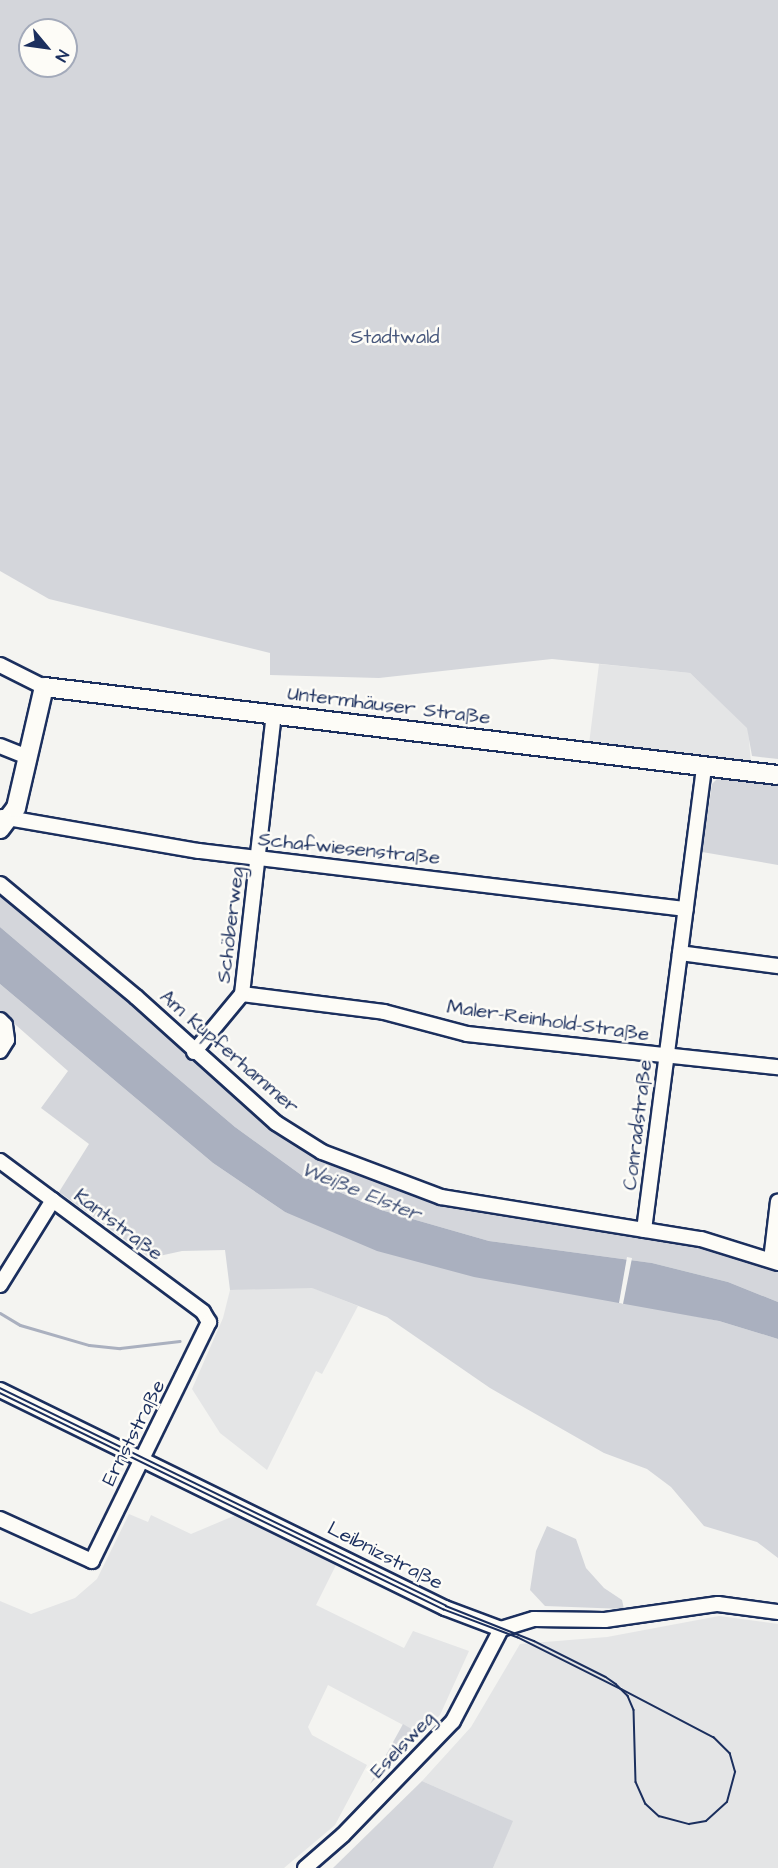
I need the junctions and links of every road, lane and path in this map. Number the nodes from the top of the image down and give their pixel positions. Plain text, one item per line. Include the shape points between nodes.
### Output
1 (0, 665) edge
2 (44, 687) junction
3 (274, 715) junction
4 (0, 746) edge
5 (27, 757) junction
6 (704, 765) junction
7 (778, 775) edge
8 (3, 822) edge
9 (259, 857) junction
10 (0, 884) edge
11 (686, 909) junction
12 (680, 953) junction
13 (778, 966) edge
14 (242, 994) junction
15 (0, 1020) edge
16 (3, 1046) edge
17 (194, 1052) junction
18 (667, 1057) junction
19 (778, 1067) edge
20 (0, 1161) edge
21 (53, 1200) junction
22 (778, 1201) edge
23 (644, 1230) junction
24 (774, 1261) edge
25 (0, 1285) edge
26 (209, 1322) joint
27 (0, 1390) edge
28 (143, 1459) junction
29 (0, 1519) edge
30 (778, 1612) edge
31 (501, 1629) junction
32 (305, 1868) edge

1 - 2 street, Untermhäuser Straße
2 - 3 main road, Untermhäuser Straße
2 - 5 main road
3 - 6 main road, Untermhäuser Straße
3 - 9 street, Schöberweg
4 - 5 street
5 - 8 main road
6 - 7 main road, Untermhäuser Straße
6 - 11 street, Conradstraße
8 - 9 street, Schafwiesenstraße
9 - 11 street, Schafwiesenstraße
9 - 14 street, Schöberweg
10 - 17 street, Am Kupferhammer via 136,997
11 - 12 street, Conradstraße
12 - 13 street
12 - 18 street, Conradstraße
14 - 17 street, Schöberweg
14 - 18 street, Maler-Reinhold-Straße via 384,1012 467,1034
15 - 16 street via 5,1025
17 - 23 street, Am Kupferhammer via 276,1123 322,1152 383,1178 441,1197
18 - 19 street, Maler-Reinhold-Straße
18 - 23 street, Conradstraße
20 - 21 street, Kantstraße
21 - 25 street
21 - 26 street, Kantstraße via 203,1312
22 - 24 street
23 - 24 street, Am Kupferhammer via 701,1239
26 - 28 street, Ernststraße
27 - 28 street, Leibnizstraße
28 - 29 street, Ernststraße via 92,1561
28 - 31 street, Leibnizstraße via 445,1608
30 - 31 street via 717,1604 605,1620 534,1619
31 - 32 street, Eselsweg via 453,1721 343,1835

